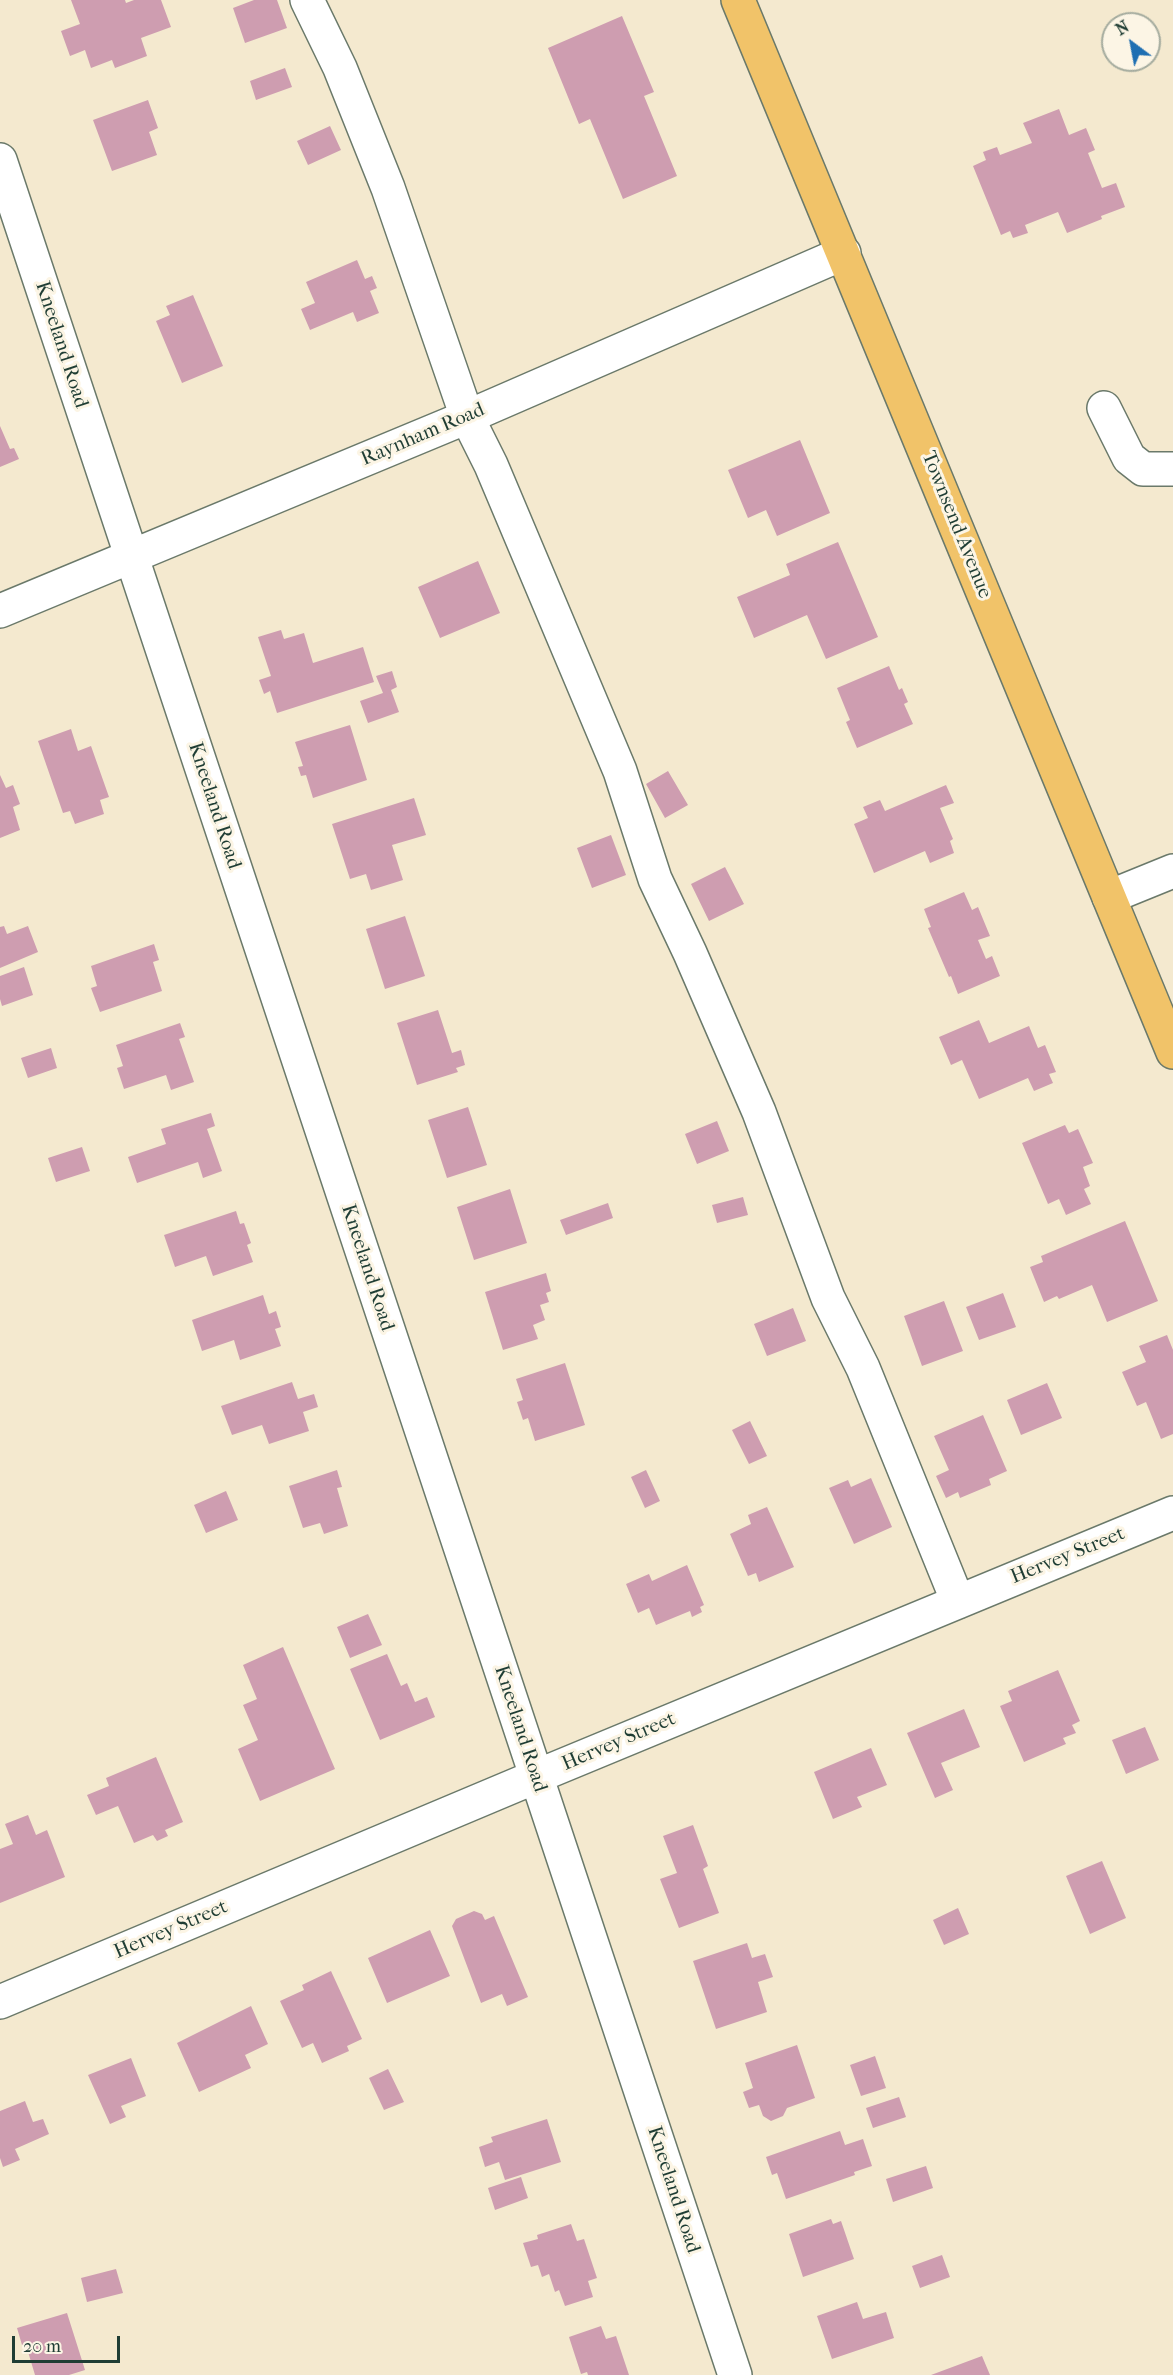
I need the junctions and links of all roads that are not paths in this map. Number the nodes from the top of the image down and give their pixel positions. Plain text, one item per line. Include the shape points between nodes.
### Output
1 (307, 0) edge
2 (738, 0) edge
3 (0, 160) edge
4 (844, 253) junction
5 (1104, 408) dead end
6 (467, 417) junction
7 (1173, 469) edge
8 (132, 557) junction
9 (0, 611) edge
10 (1173, 871) edge
11 (1109, 897) junction
12 (1173, 1052) edge
13 (1173, 1513) edge
14 (958, 1602) junction
15 (535, 1777) junction
16 (0, 2002) edge
17 (735, 2375) edge

1 - 6 street via 388,188
2 - 4 main road, Townsend Avenue
3 - 8 street, Kneeland Road
4 - 6 street, Raynham Road
4 - 11 main road, Townsend Avenue
5 - 7 street via 1129,458 1143,469
6 - 8 street, Raynham Road
6 - 14 street via 620,771 655,879 759,1112 828,1298 863,1368
8 - 9 street, Raynham Road
8 - 15 street, Kneeland Road
10 - 11 street
11 - 12 main road, Townsend Avenue
13 - 14 street, Hervey Street
14 - 15 street, Hervey Street
15 - 16 street, Hervey Street
15 - 17 street, Kneeland Road

